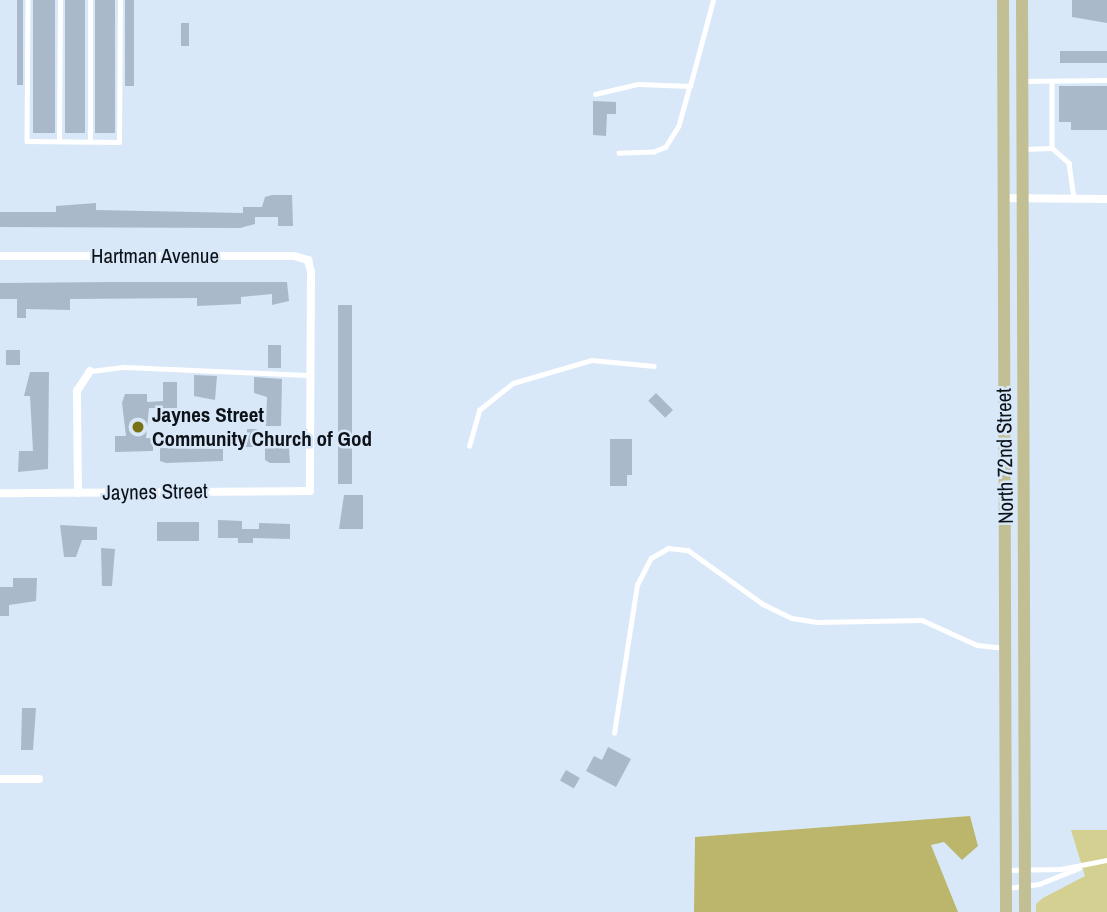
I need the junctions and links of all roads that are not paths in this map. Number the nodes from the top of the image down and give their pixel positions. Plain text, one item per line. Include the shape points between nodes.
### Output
1 (28, 0) edge
2 (60, 0) edge
3 (90, 0) edge
4 (120, 0) edge
5 (713, 0) edge
6 (1003, 0) edge
7 (1022, 0) edge
8 (1107, 80) edge
9 (1022, 81) junction
10 (1052, 81) junction
11 (690, 86) junction
12 (595, 94) dead end
13 (60, 141) junction
14 (90, 142) junction
15 (1052, 148) junction
16 (1022, 149) junction
17 (619, 152) dead end
18 (1003, 198) junction
19 (1022, 198) junction
20 (1074, 199) junction
21 (1107, 199) edge
22 (0, 256) edge
23 (654, 366) dead end
24 (90, 371) joint
25 (311, 375) junction
26 (469, 446) dead end
27 (0, 493) edge
28 (78, 494) junction
29 (1006, 648) junction
30 (614, 733) dead end
31 (0, 779) edge
32 (39, 779) dead end
33 (1107, 860) edge
34 (1086, 865) junction
35 (1026, 869) junction
36 (1006, 870) junction
37 (1026, 887) junction
38 (1006, 888) junction
39 (1006, 912) edge
40 (1025, 912) edge

1 - 13 lane via 27,141
2 - 13 lane
3 - 14 lane
4 - 14 lane via 119,142
5 - 11 lane
6 - 18 main road, North 72nd Street
7 - 9 main road, North 72nd Street
8 - 10 lane
9 - 10 lane
9 - 16 main road, North 72nd Street
10 - 15 lane
11 - 12 lane via 638,84
11 - 17 lane via 679,126 666,147 654,152
13 - 14 lane
15 - 16 lane
15 - 20 lane via 1069,163
16 - 19 main road, North 72nd Street
18 - 19 street
18 - 29 main road, North 72nd Street
19 - 20 street
19 - 35 main road, North 72nd Street
20 - 21 street
22 - 25 street, Hartman Avenue via 294,256 308,260
23 - 26 lane via 592,360 513,383 479,410
24 - 25 lane via 125,367
24 - 28 street via 77,391
25 - 28 street, Jaynes Street via 310,491
27 - 28 street, Jaynes Street
29 - 30 lane via 976,645 922,620 817,622 792,618 763,604 688,550 668,548 651,558 637,585
29 - 36 main road, North 72nd Street
31 - 32 street
33 - 34 lane
34 - 35 lane
34 - 37 lane
35 - 36 lane
35 - 37 main road, North 72nd Street
36 - 38 main road, North 72nd Street
37 - 38 lane
37 - 40 main road, North 72nd Street
38 - 39 main road, North 72nd Street

